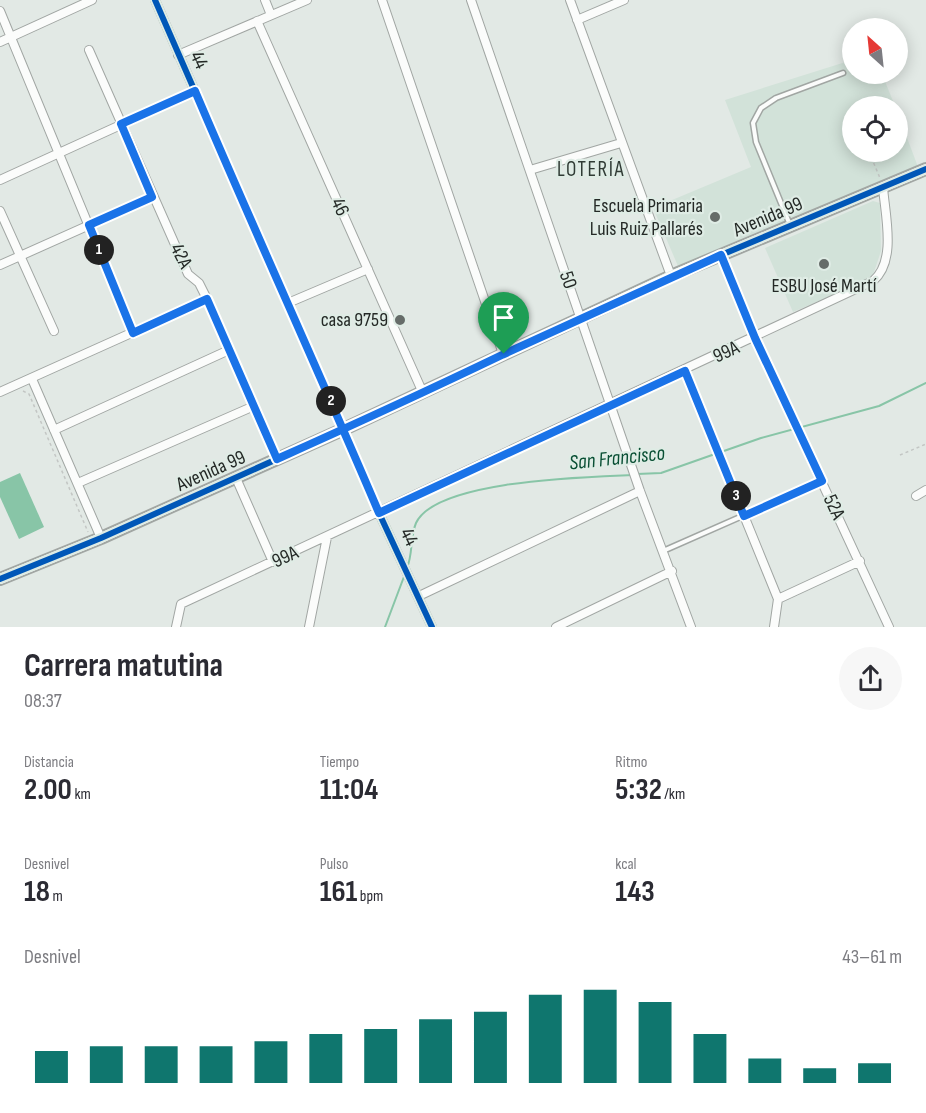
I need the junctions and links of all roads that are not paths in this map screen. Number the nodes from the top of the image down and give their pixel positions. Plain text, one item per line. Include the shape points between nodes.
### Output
1 (92, 0) edge
2 (155, 0) edge
3 (265, 0) edge
4 (307, 0) edge
5 (382, 0) edge
6 (471, 0) edge
7 (570, 0) edge
8 (624, 0) edge
9 (0, 11) edge
10 (271, 15) junction
11 (577, 20) junction
12 (256, 21) junction
13 (11, 37) junction
14 (0, 42) edge
15 (89, 50) dead end
16 (178, 55) junction
17 (842, 74) edge
18 (195, 91) junction
19 (121, 124) junction
20 (621, 143) junction
21 (58, 152) junction
22 (926, 169) edge
23 (530, 170) junction
24 (0, 180) edge
25 (883, 187) junction
26 (152, 197) junction
27 (0, 211) edge
28 (89, 225) junction
29 (790, 226) junction
30 (721, 255) junction
31 (20, 256) junction
32 (0, 265) edge
33 (368, 269) junction
34 (671, 276) junction
35 (207, 299) junction
36 (288, 303) junction
37 (581, 319) junction
38 (54, 331) dead end
39 (133, 333) junction
40 (755, 338) junction
41 (229, 350) junction
42 (504, 354) junction
43 (685, 371) junction
44 (32, 379) junction
45 (0, 392) edge
46 (423, 393) junction
47 (612, 405) junction
48 (254, 406) junction
49 (344, 429) junction
50 (54, 430) junction
51 (277, 459) junction
52 (236, 478) junction
53 (822, 481) junction
54 (78, 483) junction
55 (926, 490) edge
56 (640, 491) junction
57 (916, 496) dead end
58 (379, 513) junction
59 (744, 516) junction
60 (327, 537) junction
61 (96, 539) junction
62 (663, 551) junction
63 (860, 561) junction
64 (273, 562) junction
65 (672, 571) junction
66 (0, 579) edge
67 (419, 596) junction
68 (778, 599) junction
69 (176, 627) edge
70 (309, 627) edge
71 (432, 627) edge
72 (556, 627) edge
73 (691, 627) edge
74 (774, 627) edge
75 (889, 627) edge

1 - 13 street
2 - 16 street, 44
3 - 10 street
4 - 10 street
5 - 42 street
6 - 23 street, 50
7 - 11 street
8 - 11 street
9 - 13 street
10 - 12 street
11 - 20 street
12 - 16 street
12 - 33 street, 46
13 - 14 street
13 - 21 street
15 - 19 street, 42A
16 - 18 street, 44
17 - 29 lane via 776,99 761,108 753,123 756,142
18 - 19 street
18 - 36 street, 44
19 - 21 street
19 - 26 street, 42A
20 - 23 street
20 - 34 street
21 - 24 street
21 - 28 street
22 - 25 street, Avenida 99
23 - 37 street, 50
25 - 29 street, Avenida 99
25 - 40 street, 99A via 887,254 883,273
26 - 28 street
26 - 35 street, 42A via 188,274 199,283
27 - 31 street
28 - 31 street
28 - 39 street
29 - 30 street, Avenida 99
30 - 34 street, Avenida 99
30 - 40 street, 52A
31 - 32 street
31 - 38 street
33 - 36 street
33 - 46 street, 46
34 - 37 street, Avenida 99
35 - 39 street
35 - 41 street, 42A
36 - 49 street, 44
37 - 42 street, Avenida 99
37 - 47 street, 50
39 - 44 street
40 - 43 street, 99A
40 - 53 street, 52A
41 - 48 street, 42A
41 - 50 street
42 - 46 street, Avenida 99
43 - 47 street, 99A
43 - 59 street
44 - 45 street
44 - 50 street
46 - 49 street, Avenida 99
47 - 56 street, 50
47 - 58 street, 99A
48 - 51 street, 42A
48 - 54 street
49 - 51 street, Avenida 99
49 - 58 street, 44
50 - 54 street
51 - 52 street, Avenida 99
52 - 61 street, Avenida 99
52 - 64 street
53 - 59 lane
53 - 63 street, 52A
54 - 61 street
55 - 57 street
56 - 62 street, 50
56 - 67 street
58 - 60 street, 99A
58 - 67 street, 44
59 - 62 lane
59 - 68 street
60 - 64 street, 99A
60 - 70 street
61 - 66 street, Avenida 99
62 - 65 street, 50
63 - 68 street
63 - 75 street, 52A
64 - 69 street, 99A via 181,604
65 - 72 street
65 - 73 street, 50
67 - 71 street, 44
68 - 74 street

